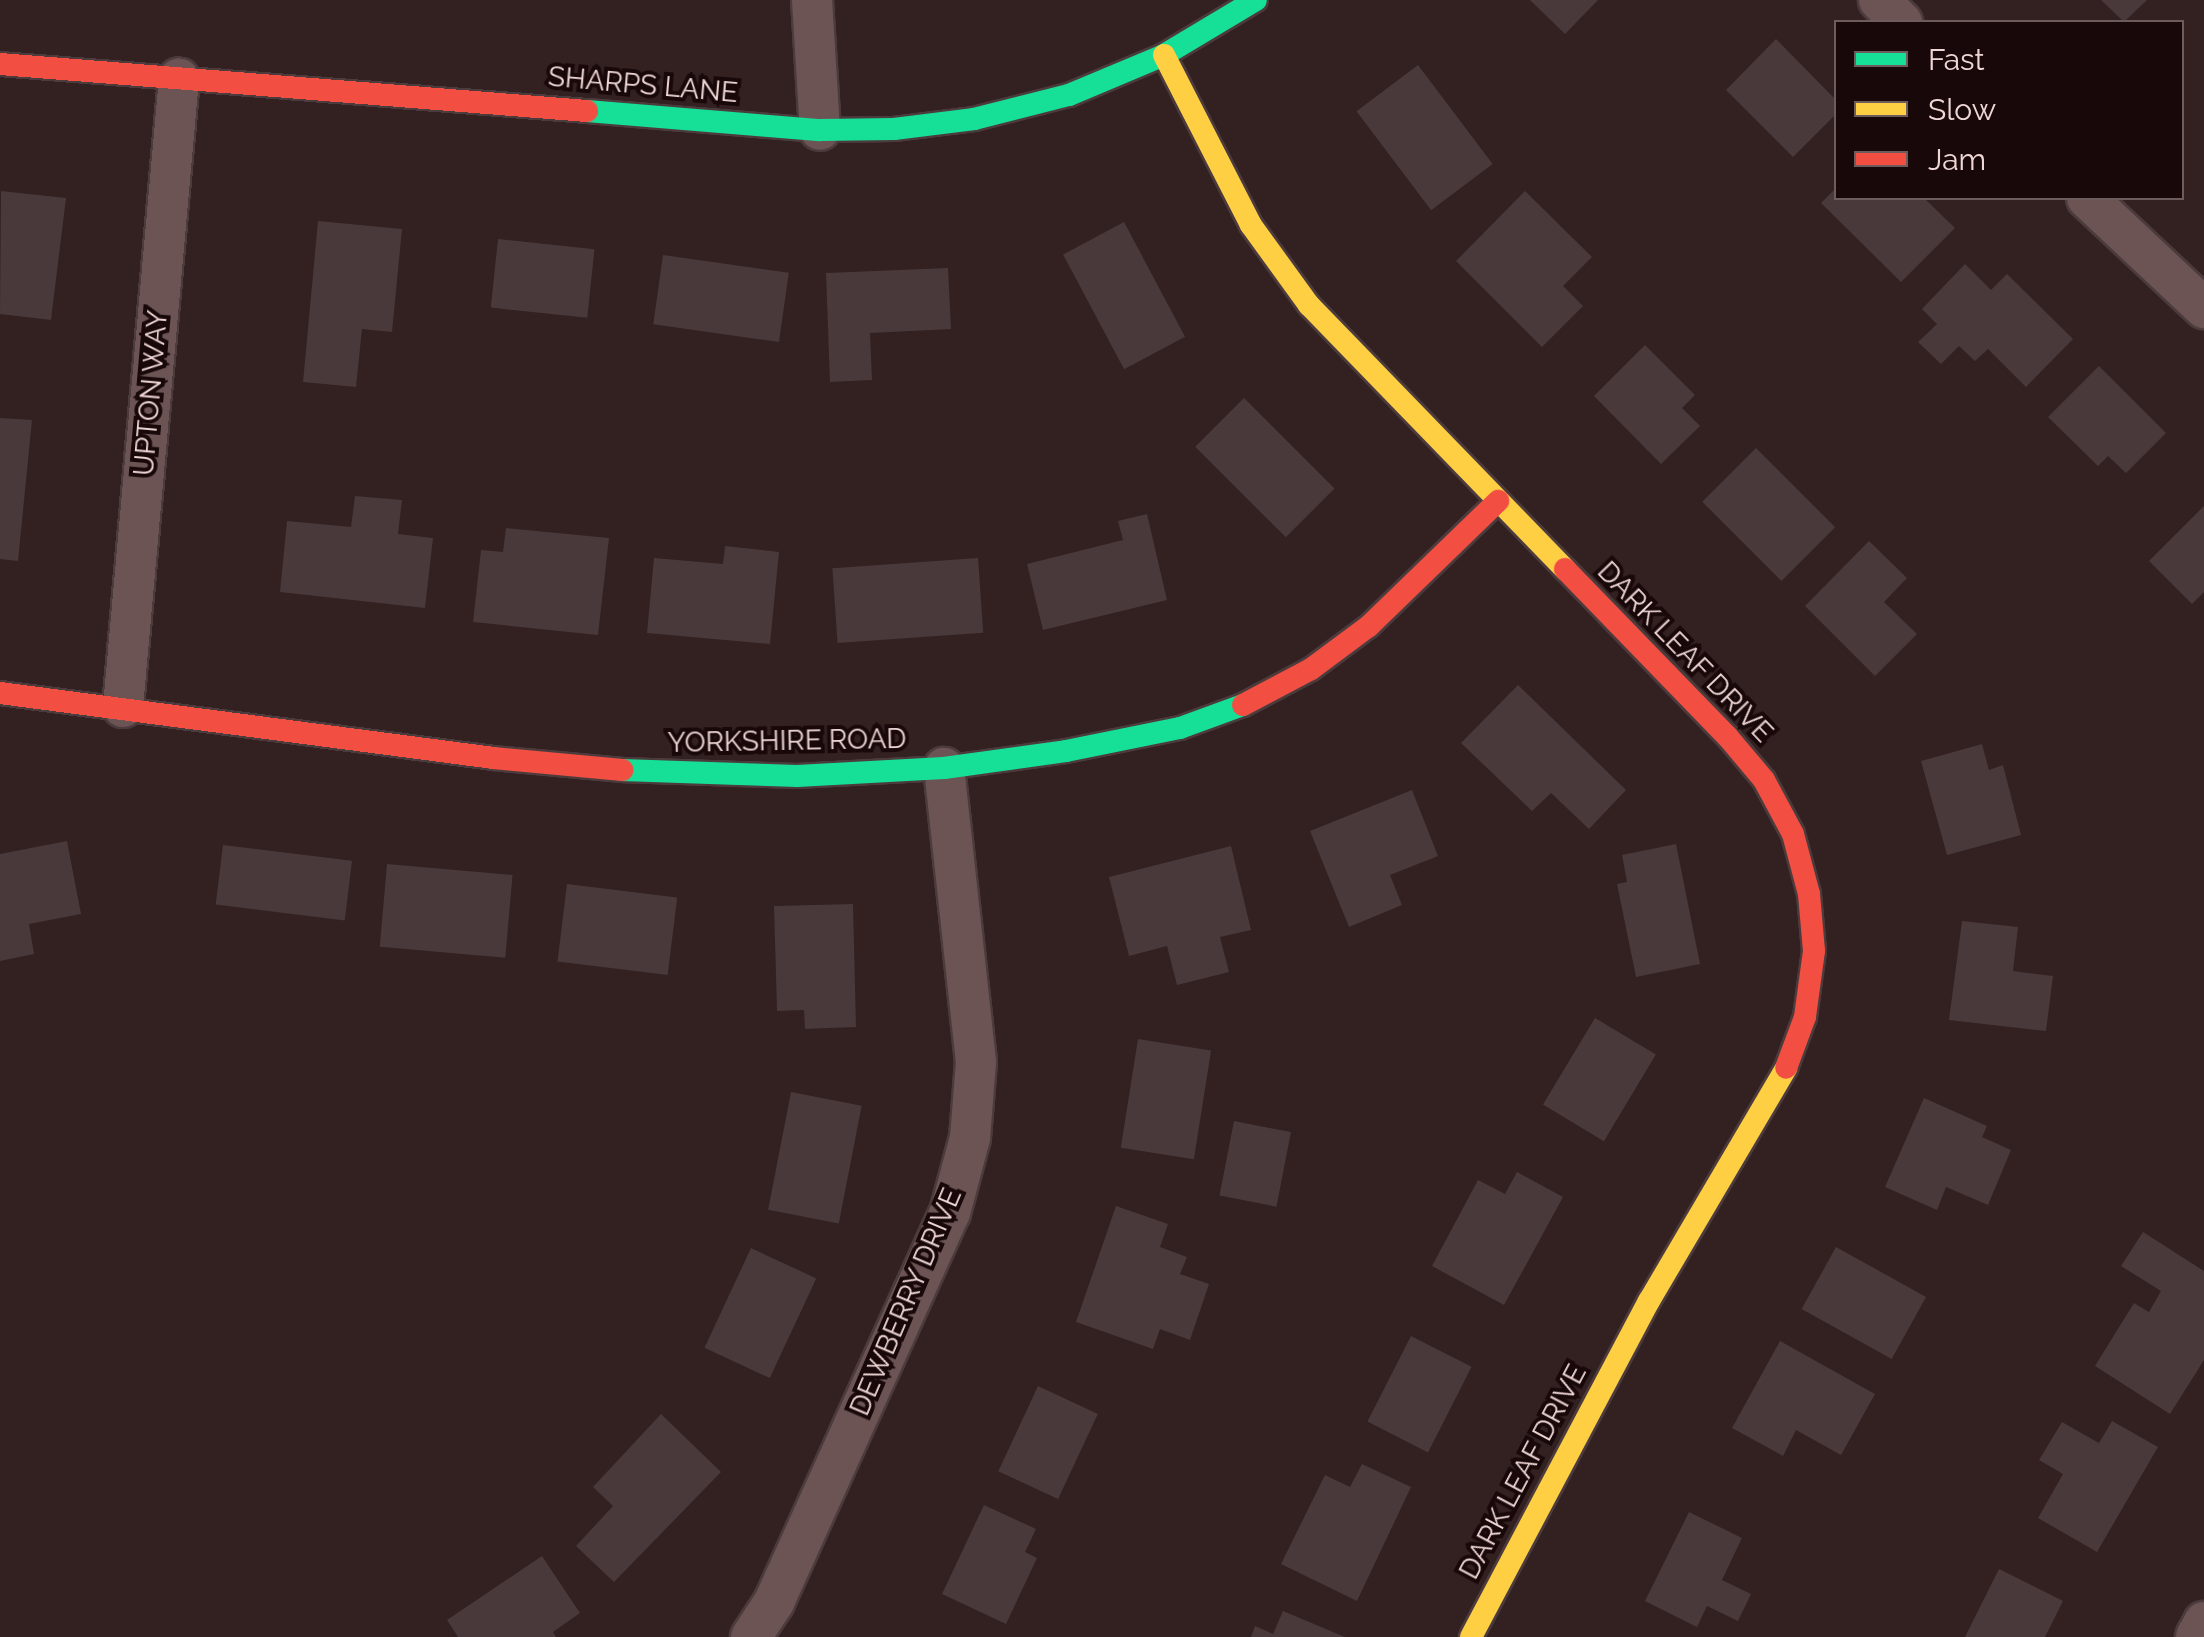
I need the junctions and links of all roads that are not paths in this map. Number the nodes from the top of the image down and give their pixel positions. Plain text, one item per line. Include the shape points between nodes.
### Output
1 (812, 0) edge
2 (1256, 0) edge
3 (1879, 0) edge
4 (1900, 20) edge
5 (1164, 55) junction
6 (0, 64) edge
7 (179, 78) junction
8 (820, 130) junction
9 (2089, 200) edge
10 (2204, 308) edge
11 (1498, 502) junction
12 (0, 693) edge
13 (122, 707) junction
14 (944, 768) junction
15 (2204, 1622) edge
16 (751, 1637) edge
17 (1471, 1637) edge
18 (2196, 1637) edge

1 - 8 street
2 - 5 street, SHARPS LANE
3 - 4 street
5 - 8 street, SHARPS LANE via 1069,95 974,119
5 - 11 street, DARK LEAF DRIVE via 1251,226 1309,305
6 - 7 street, SHARPS LANE
7 - 8 street, SHARPS LANE
7 - 13 street, UPTON WAY
9 - 10 street
11 - 14 street, YORKSHIRE ROAD via 1369,626 1247,703 1180,728
11 - 17 street, DARK LEAF DRIVE via 1764,780 1792,834 1809,894 1814,951 1805,1017 1786,1071 1649,1301
12 - 13 street, YORKSHIRE ROAD
13 - 14 street, YORKSHIRE ROAD via 492,758 662,774
14 - 16 street, DEWBERRY DRIVE via 976,1062 970,1138 950,1213 774,1602
15 - 18 street

